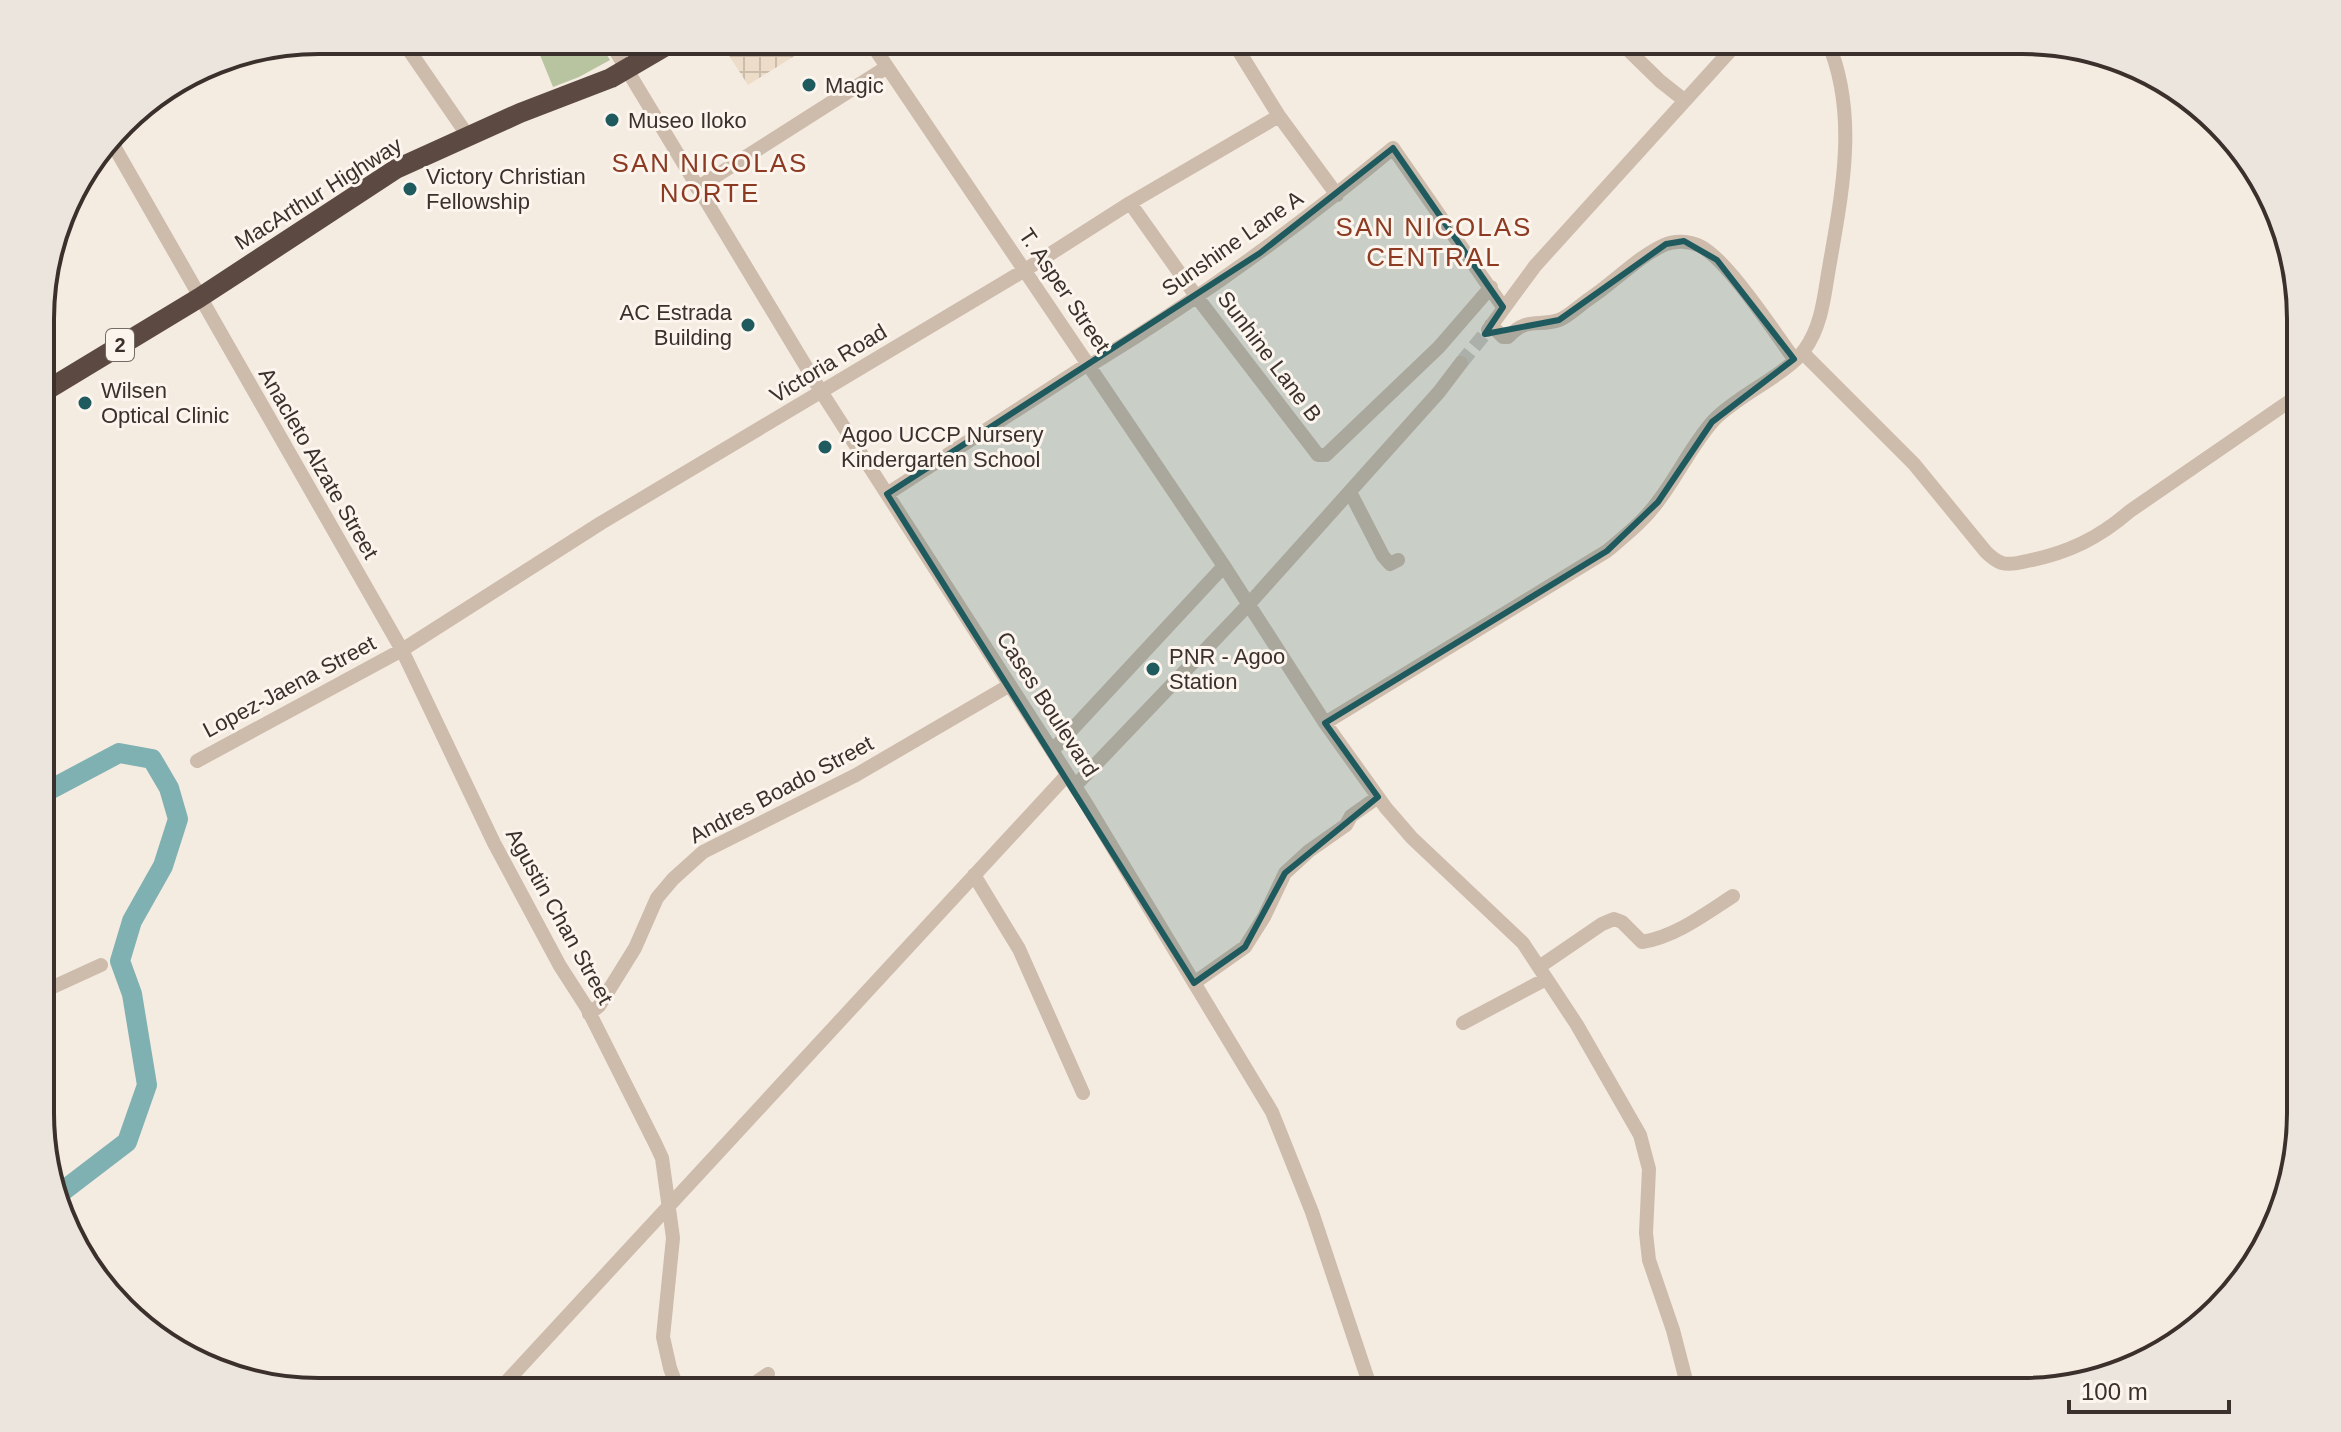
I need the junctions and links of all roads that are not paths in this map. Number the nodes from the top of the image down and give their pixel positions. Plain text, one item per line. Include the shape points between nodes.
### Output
1 (412, 54) edge
2 (617, 54) edge
3 (653, 54) edge
4 (878, 54) edge
5 (1241, 54) edge
6 (1632, 54) edge
7 (1727, 54) edge
8 (1832, 54) edge
9 (887, 67) junction
10 (626, 70) junction
11 (1684, 100) junction
12 (1279, 116) junction
13 (468, 136) junction
14 (116, 149) edge
15 (697, 188) junction
16 (1337, 195) junction
17 (1130, 203) junction
18 (1025, 270) junction
19 (1491, 287) junction
20 (1196, 296) junction
21 (199, 298) junction
22 (1503, 307) junction
23 (1798, 356) junction
24 (1461, 363) tunnel mouth
25 (1088, 365) junction
26 (54, 386) edge
27 (822, 393) junction
28 (2286, 404) edge
29 (1350, 492) junction
30 (887, 494) junction
31 (1398, 560) dead end
32 (1224, 566) junction
33 (1249, 604) junction
34 (402, 650) junction
35 (1010, 685) junction
36 (1325, 723) junction
37 (1052, 751) junction
38 (197, 761) dead end
39 (1071, 781) junction
40 (1378, 797) junction
41 (974, 875) junction
42 (1733, 896) dead end
43 (101, 965) dead end
44 (1543, 973) junction
45 (1194, 983) junction
46 (54, 987) edge
47 (589, 1014) junction
48 (1463, 1023) dead end
49 (1083, 1093) dead end
50 (668, 1205) junction
51 (768, 1374) dead end
52 (1367, 1377) edge
53 (1685, 1377) edge
54 (510, 1378) edge
55 (674, 1378) edge
56 (763, 1378) edge

1 - 13 street
2 - 10 street, Cases Boulevard
3 - 10 highway, MacArthur Highway / 2
4 - 9 street, T. Asper Street
5 - 12 street
6 - 11 street
7 - 11 street
8 - 23 street via 1847,148 1842,193 1816,331
9 - 15 street
9 - 18 street, T. Asper Street
10 - 13 highway, MacArthur Highway / 2
10 - 15 street, Cases Boulevard
11 - 22 street
12 - 16 street
12 - 17 street, Victoria Road
13 - 21 highway, MacArthur Highway / 2 via 396,169
14 - 21 street, Anacleto Alzate Street
15 - 27 street, Cases Boulevard
16 - 19 street, Sunshine Lane A via 1393,148
16 - 20 street, Sunshine Lane A
17 - 18 street, Victoria Road
17 - 20 street, Sunhine Lane B
18 - 25 street, T. Asper Street
18 - 27 street, Victoria Road
19 - 20 street, Sunhine Lane B via 1439,347 1326,455 1318,455 1308,443
19 - 22 street
20 - 25 street, Sunshine Lane A
21 - 26 highway, MacArthur Highway / 2
21 - 34 street, Anacleto Alzate Street
22 - 23 street via 1489,327 1503,337 1521,326 1559,320 1666,244 1684,241 1717,260
23 - 28 street via 1914,464 1986,552 2005,564 2081,546
23 - 36 street via 1712,422 1658,502 1607,551
24 - 29 street
25 - 30 street, Sunshine Lane A
25 - 32 street, T. Asper Street
27 - 30 street, Cases Boulevard
27 - 34 street, Victoria Road via 601,523
29 - 31 street via 1383,556 1390,564
29 - 33 street
30 - 35 street, Cases Boulevard
32 - 33 street, T. Asper Street
32 - 37 street
33 - 36 street, T. Asper Street
33 - 39 street
34 - 38 street, Lopez-Jaena Street
34 - 47 street, Agustin Chan Street via 494,843
35 - 37 street, Cases Boulevard
35 - 47 street, Andres Boado Street via 856,775 703,852 657,898 635,948
36 - 40 street, T. Asper Street
37 - 39 street, Cases Boulevard
39 - 41 street
39 - 45 street, Cases Boulevard
40 - 44 street, T. Asper Street via 1412,838 1523,943
40 - 45 street via 1285,873 1245,947
41 - 49 street via 1019,949
41 - 50 street
42 - 44 street via 1653,941 1642,942 1614,919
43 - 46 street
44 - 48 street
44 - 53 street, T. Asper Street via 1644,1144 1649,1260
45 - 52 street, Cases Boulevard via 1283,1136
47 - 50 street, Agustin Chan Street via 662,1158
50 - 54 street
50 - 55 street, Agustin Chan Street via 673,1238 663,1337
51 - 56 street

